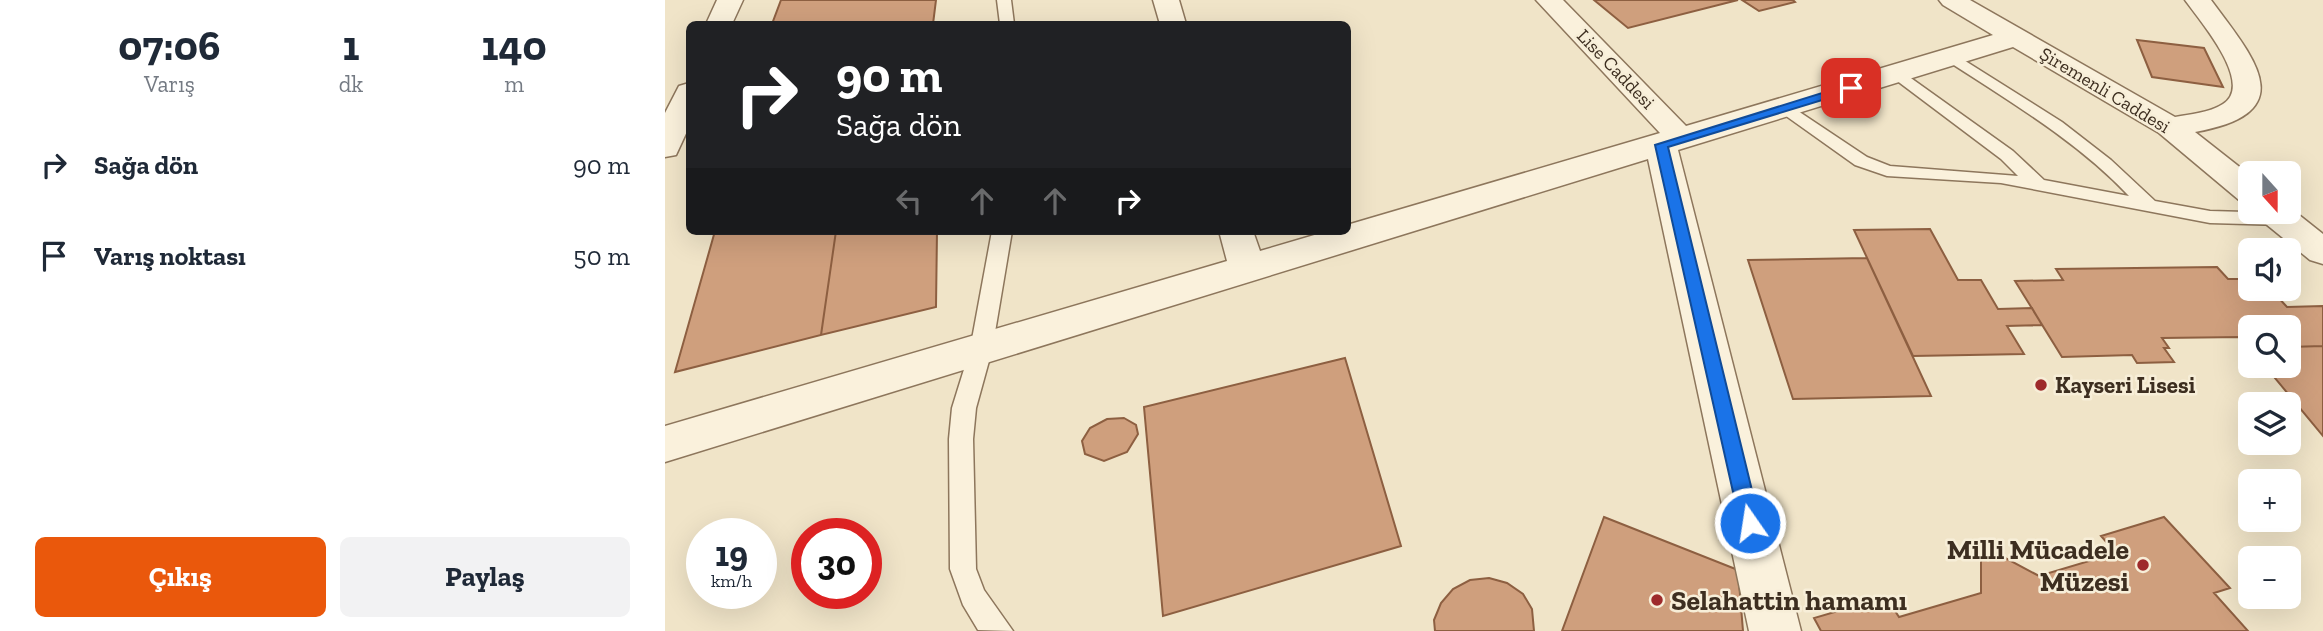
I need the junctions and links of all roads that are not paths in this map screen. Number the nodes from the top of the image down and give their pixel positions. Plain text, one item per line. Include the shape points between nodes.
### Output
1 (730, 0) edge
2 (1004, 0) edge
3 (1166, 0) edge
4 (1549, 0) edge
5 (1952, 0) edge
6 (2198, 0) edge
7 (720, 21) edge
8 (1007, 21) edge
9 (1172, 21) edge
10 (2015, 37) junction
11 (1951, 57) junction
12 (1896, 74) junction
13 (686, 99) edge
14 (1783, 108) junction
15 (2170, 127) junction
16 (1672, 142) junction
17 (665, 148) edge
18 (2238, 182) edge
19 (2037, 184) junction
20 (2151, 208) junction
21 (2238, 216) edge
22 (2289, 224) edge
23 (1001, 235) edge
24 (1237, 235) edge
25 (2323, 252) edge
26 (1248, 270) junction
27 (981, 350) junction
28 (665, 444) edge
29 (999, 631) edge
30 (1775, 631) edge

1 - 7 street
2 - 8 lane
3 - 9 street
4 - 16 street, Lise Caddesi
5 - 10 street, Şiremenli Caddesi
6 - 15 street via 2245,66 2249,92 2226,115
10 - 11 street
10 - 15 street, Şiremenli Caddesi
11 - 12 street
11 - 20 lane via 2078,139
12 - 14 street
12 - 19 lane via 2007,155
13 - 17 street
14 - 16 street
14 - 19 lane via 1880,169
15 - 18 street, Şiremenli Caddesi
16 - 26 street
16 - 30 street
19 - 20 lane
20 - 21 lane
22 - 25 street
23 - 27 lane
24 - 26 street
26 - 27 street
27 - 28 street
27 - 29 lane via 964,408 961,439 963,569 973,596

